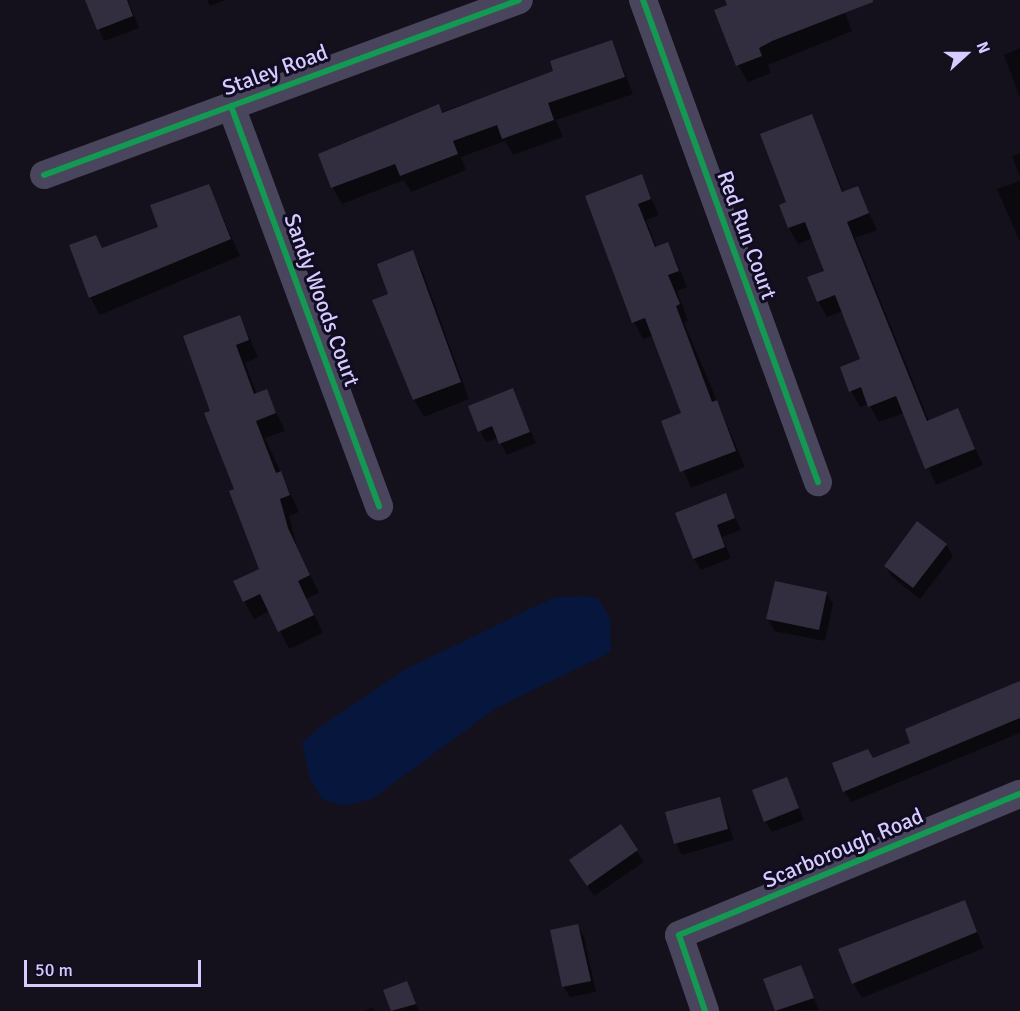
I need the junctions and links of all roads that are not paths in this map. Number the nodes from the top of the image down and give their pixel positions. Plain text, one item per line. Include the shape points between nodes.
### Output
1 (519, 0) edge
2 (643, 0) edge
3 (231, 106) junction
4 (44, 175) dead end
5 (818, 482) dead end
6 (380, 507) dead end
7 (1020, 794) edge
8 (705, 1011) edge

1 - 3 street, Staley Road
2 - 5 street, Red Run Court
3 - 4 street, Staley Road
3 - 6 street, Sandy Woods Court
7 - 8 street, Scarborough Road via 680,935

